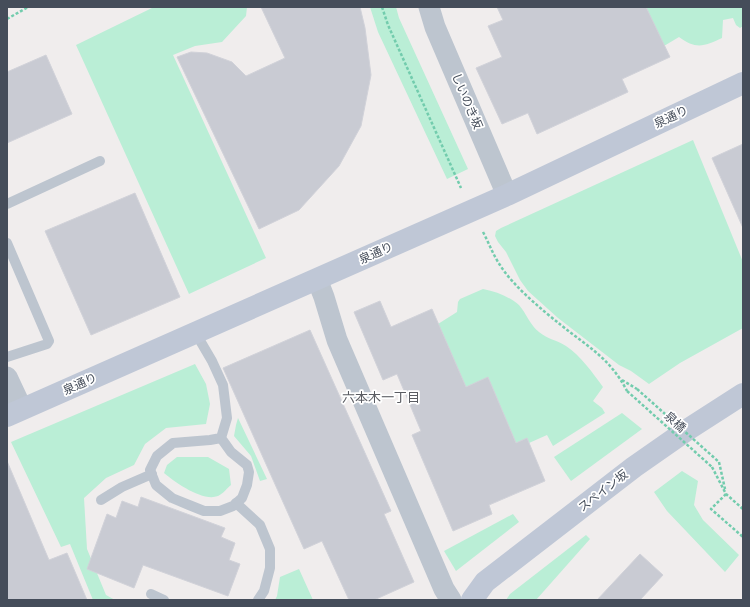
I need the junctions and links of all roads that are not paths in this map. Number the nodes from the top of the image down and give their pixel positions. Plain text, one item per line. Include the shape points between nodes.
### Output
1 (429, 7) edge
2 (743, 83) edge
3 (100, 162) dead end
4 (508, 195) junction
5 (7, 204) edge
6 (7, 243) edge
7 (317, 279) junction
8 (195, 332) junction
9 (7, 357) edge
10 (7, 377) edge
11 (743, 394) edge
12 (14, 412) edge
13 (221, 438) junction
14 (152, 474) junction
15 (101, 500) dead end
16 (236, 502) junction
17 (151, 594) dead end
18 (164, 600) edge
19 (258, 600) edge
20 (451, 600) edge
21 (472, 600) edge

1 - 4 street, しいのき坂 via 435,27
2 - 4 street, 泉通り
3 - 5 lane
4 - 7 street, 泉通り
6 - 9 lane via 49,341 47,344
7 - 8 street, 泉通り
7 - 20 street via 337,340
8 - 12 street, 泉通り
8 - 13 lane via 222,385 227,418
10 - 12 street
11 - 21 street, スペイン坂 via 634,467 485,582
13 - 14 lane via 173,443 157,456 150,470
13 - 16 lane via 231,452 247,465 249,472 242,498
14 - 15 lane via 122,486
14 - 16 lane via 156,486 172,498 204,511 220,511 233,506
16 - 19 lane via 260,525 270,548 270,568 264,591
17 - 18 lane

